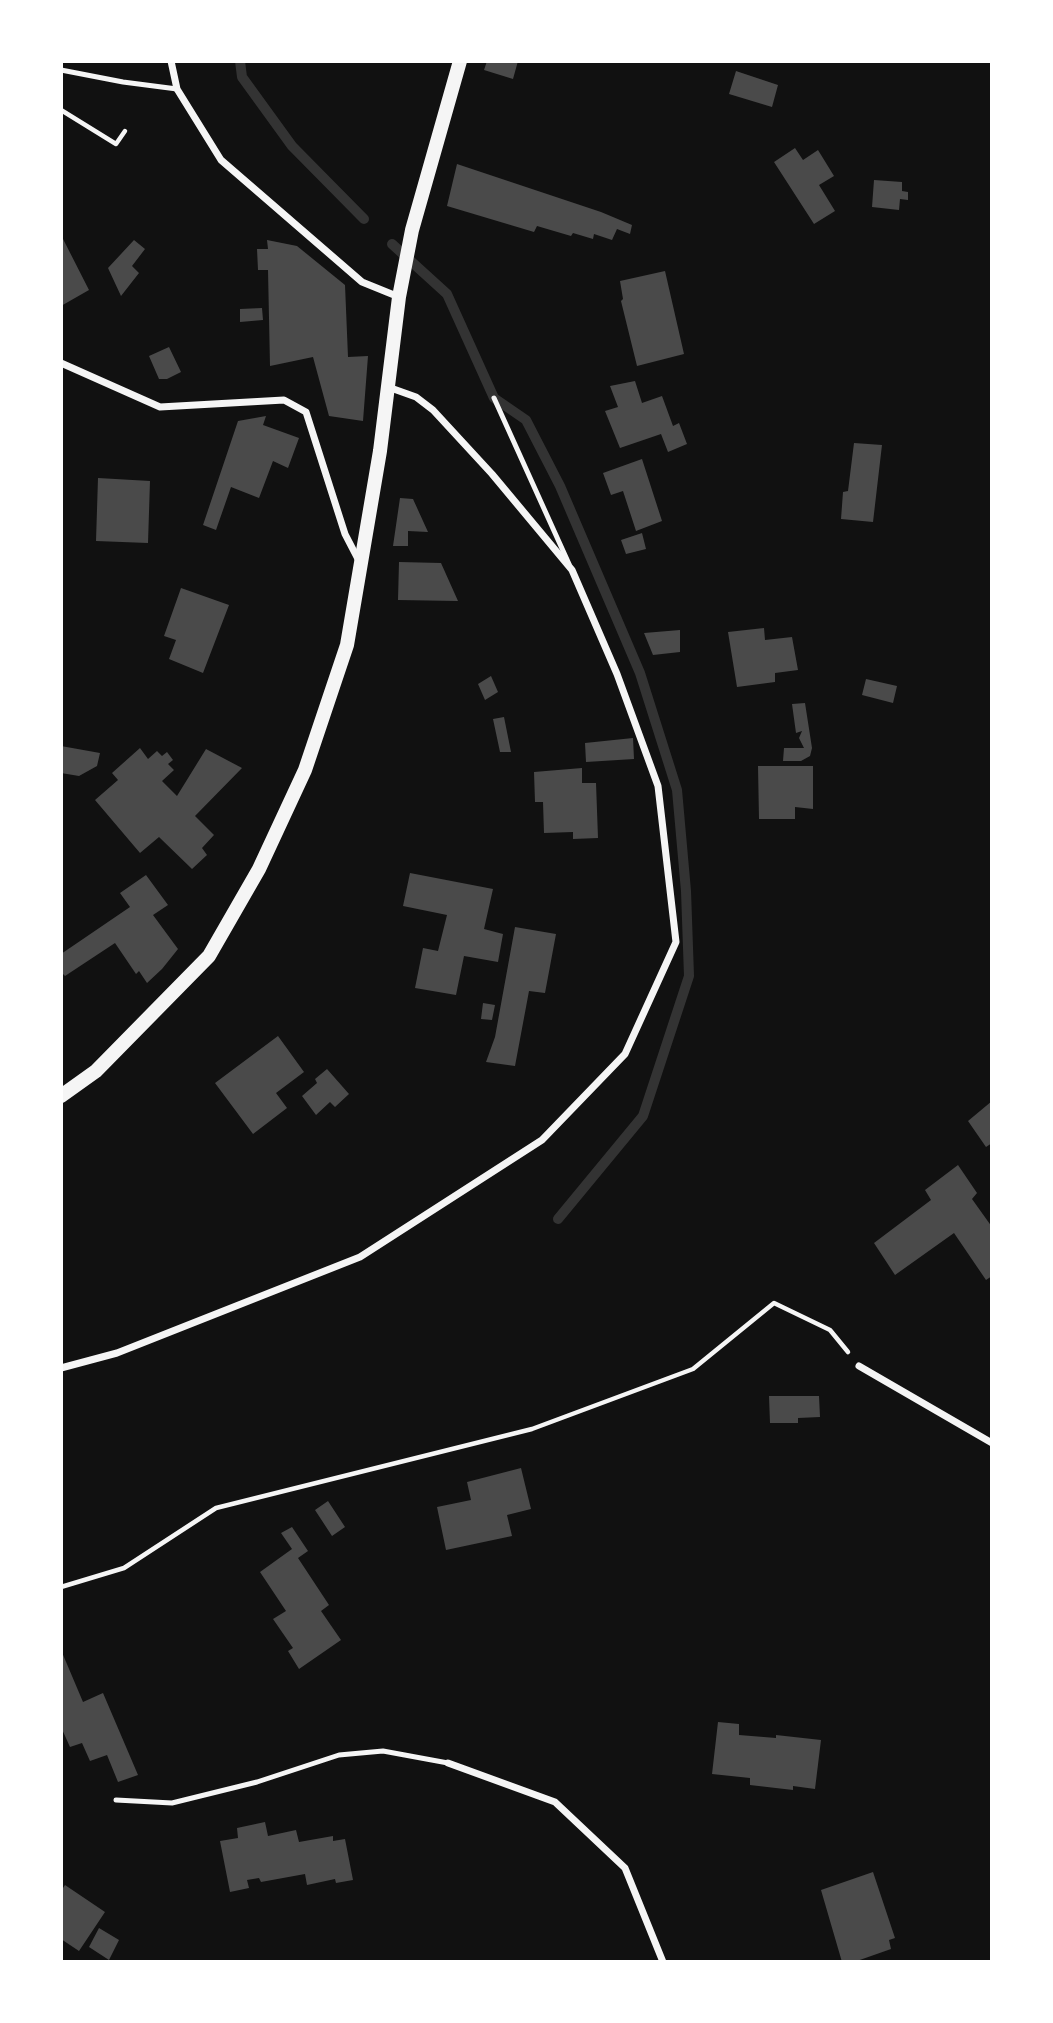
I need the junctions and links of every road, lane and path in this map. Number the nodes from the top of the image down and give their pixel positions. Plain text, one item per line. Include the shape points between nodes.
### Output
1 (171, 61) edge
2 (460, 61) edge
3 (61, 70) edge
4 (177, 89) junction
5 (61, 110) edge
6 (125, 131) dead end
7 (399, 297) junction
8 (61, 363) edge
9 (387, 387) junction
10 (494, 398) dead end
11 (360, 564) junction
12 (572, 570) junction
13 (61, 1096) edge
14 (859, 1366) joint
15 (61, 1368) edge
16 (992, 1443) edge
17 (61, 1587) edge
18 (448, 1763) joint
19 (116, 1800) dead end
20 (663, 1962) edge

1 - 4 street
2 - 7 main road via 412,230
3 - 4 lane
4 - 7 street via 221,160 362,282
5 - 6 path via 116,144
7 - 9 main road
8 - 11 street via 160,407 284,400 306,412 345,534
9 - 11 main road
9 - 12 street via 416,397 433,411
10 - 12 lane
11 - 13 main road via 347,645 305,771 259,869 209,956 96,1071
12 - 15 street via 658,786 676,942 625,1054 542,1140 360,1257 117,1353
14 - 16 street
14 - 17 path via 830,1330 774,1303 693,1369 532,1429 216,1508 124,1568
18 - 19 lane via 383,1751 339,1755 173,1803
18 - 20 street via 555,1802 625,1868

